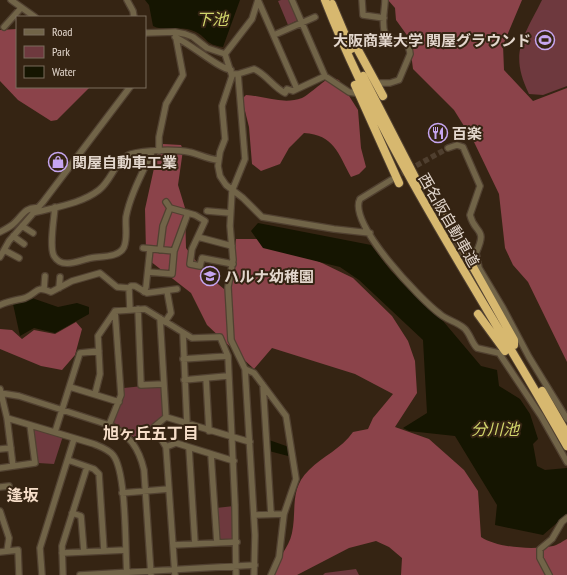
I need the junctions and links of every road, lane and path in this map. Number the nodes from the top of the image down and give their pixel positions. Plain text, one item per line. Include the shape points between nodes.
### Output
1 (11, 0) edge
2 (127, 0) edge
3 (258, 0) edge
4 (292, 0) edge
5 (325, 0) edge
6 (332, 0) edge
7 (362, 0) edge
8 (385, 0) edge
9 (21, 8) junction
10 (33, 16) edge
11 (134, 16) edge
12 (316, 17) dead end
13 (384, 18) junction
14 (302, 24) junction
15 (4, 27) dead end
16 (337, 32) junction
17 (146, 33) edge
18 (158, 33) junction
19 (274, 35) junction
20 (176, 38) junction
21 (225, 54) junction
22 (234, 72) junction
23 (325, 76) junction
24 (378, 83) dead end
25 (129, 88) edge
26 (297, 89) junction
27 (355, 93) dead end
28 (383, 96) dead end
29 (448, 148) tunnel mouth
30 (159, 151) junction
31 (152, 152) junction
32 (218, 160) junction
33 (395, 182) joint
34 (232, 191) junction
35 (166, 202) dead end
36 (38, 208) junction
37 (55, 208) junction
38 (170, 208) junction
39 (207, 211) dead end
40 (188, 213) junction
41 (230, 213) junction
42 (33, 214) junction
43 (447, 217) dead end
44 (22, 226) junction
45 (0, 232) edge
46 (370, 232) junction
47 (33, 233) dead end
48 (13, 236) junction
49 (198, 237) junction
50 (24, 244) dead end
51 (232, 246) junction
52 (143, 248) dead end
53 (150, 249) junction
54 (4, 250) junction
55 (160, 250) junction
56 (174, 251) junction
57 (0, 257) edge
58 (18, 258) dead end
59 (233, 264) junction
60 (148, 272) junction
61 (45, 276) dead end
62 (60, 277) dead end
63 (59, 288) junction
64 (129, 288) junction
65 (44, 289) junction
66 (177, 289) dead end
67 (167, 291) junction
68 (144, 292) junction
69 (0, 305) edge
70 (138, 309) junction
71 (130, 310) junction
72 (115, 311) junction
73 (478, 314) dead end
74 (160, 318) junction
75 (165, 322) junction
76 (183, 334) junction
77 (514, 345) junction
78 (99, 351) junction
79 (228, 356) junction
80 (183, 359) junction
81 (245, 369) junction
82 (228, 376) junction
83 (206, 378) junction
84 (184, 380) junction
85 (263, 383) junction
86 (163, 384) junction
87 (70, 387) junction
88 (534, 389) junction
89 (0, 391) edge
90 (95, 394) junction
91 (119, 402) junction
92 (62, 410) junction
93 (166, 417) junction
94 (7, 418) junction
95 (567, 419) edge
96 (187, 424) junction
97 (30, 425) junction
98 (109, 425) junction
99 (209, 430) junction
100 (55, 432) junction
101 (567, 434) edge
102 (233, 438) junction
103 (74, 439) junction
104 (250, 442) junction
105 (567, 446) edge
106 (166, 447) junction
107 (10, 448) junction
108 (189, 448) junction
109 (0, 449) edge
110 (211, 455) junction
111 (68, 460) junction
112 (234, 461) junction
113 (567, 462) edge
114 (13, 466) junction
115 (87, 467) junction
116 (0, 468) edge
117 (9, 486) dead end
118 (0, 487) edge
119 (169, 489) junction
120 (146, 491) junction
121 (122, 493) junction
122 (0, 511) edge
123 (72, 512) junction
124 (271, 514) junction
125 (284, 514) junction
126 (254, 515) junction
127 (567, 518) edge
128 (237, 542) junction
129 (217, 543) junction
130 (195, 544) junction
131 (173, 546) junction
132 (126, 550) junction
133 (8, 551) junction
134 (104, 551) junction
135 (0, 552) edge
136 (84, 552) junction
137 (62, 553) junction
138 (255, 565) junction
139 (237, 566) junction
140 (175, 572) edge
141 (151, 573) edge
142 (127, 574) edge
143 (20, 575) edge
144 (42, 575) edge
145 (63, 575) edge
146 (80, 575) edge
147 (236, 575) edge
148 (254, 575) edge
149 (272, 575) edge
150 (549, 575) edge

1 - 9 street
2 - 11 street
3 - 19 street
3 - 21 street via 252,20
4 - 14 street
5 - 16 highway, 西名阪自動車道
6 - 28 highway
6 - 77 highway, 西名阪自動車道 via 361,72 401,153 443,229
7 - 13 street via 363,15
8 - 13 street
9 - 10 street
9 - 15 street
12 - 14 street
13 - 24 street via 386,34 402,40 410,54 399,80
14 - 19 street
14 - 23 street
16 - 33 highway via 335,38
16 - 88 highway, 西名阪自動車道 via 407,176
17 - 18 street
18 - 20 street
18 - 21 street via 185,34 207,48
19 - 26 street
20 - 22 street via 190,44 216,64
20 - 30 street via 183,75 166,104 159,136
21 - 22 street
22 - 26 street via 254,69 285,93 287,89
22 - 32 street via 222,106 225,140
22 - 34 street via 245,159
23 - 26 street
23 - 27 street via 349,92
25 - 36 street
29 - 95 street via 457,145 463,147 480,186 470,215 482,237 476,253 479,268
30 - 31 street
30 - 32 street via 186,151 206,159
31 - 37 street via 130,154 118,164 104,186 96,192
31 - 37 street via 129,206 124,249 118,253 76,263 66,263 56,258 52,250
32 - 34 street via 220,176
33 - 46 street via 360,199 359,211
34 - 41 street
34 - 46 street via 243,198 257,214 267,219
35 - 38 street
36 - 42 street
36 - 45 street via 33,207 22,213 13,224
37 - 42 street
38 - 40 street
38 - 55 street via 163,226
39 - 41 street
40 - 49 street via 205,221
40 - 56 street
41 - 51 street
42 - 44 street
43 - 77 highway via 514,340
44 - 47 street
44 - 48 street
46 - 113 street via 392,268 434,310 465,328 477,348 499,353 541,416
48 - 50 street
48 - 54 street
49 - 51 street
49 - 59 street via 190,256 190,264 200,266 202,258
51 - 59 street
52 - 53 street
53 - 55 street
53 - 60 street
54 - 57 street
54 - 58 street
55 - 56 street
56 - 60 street via 172,274
59 - 81 street via 228,283 230,333 233,346
60 - 68 street
61 - 65 street
62 - 63 street
63 - 64 street via 72,281 100,273 117,287
63 - 65 street via 51,292
64 - 68 street via 135,286
64 - 71 street
65 - 69 street
66 - 67 street
67 - 68 street
67 - 75 street via 171,313
70 - 71 street
70 - 74 street via 146,309
70 - 86 street via 141,385
71 - 72 street
72 - 78 street via 98,336
72 - 91 street via 121,395
73 - 88 highway via 528,386
74 - 75 street
74 - 86 street
75 - 76 street
76 - 79 street via 194,339 220,337
76 - 80 street
77 - 101 highway, 西名阪自動車道
78 - 87 street via 80,353
78 - 90 street via 100,374
79 - 80 street
79 - 82 street
80 - 84 street
81 - 85 street via 254,373
81 - 104 street
82 - 83 street
82 - 102 street
83 - 84 street
83 - 99 street
84 - 96 street
85 - 124 street
85 - 125 street via 286,416 290,438 296,479
86 - 93 street
87 - 90 street
87 - 92 street
88 - 105 highway, 西名阪自動車道
89 - 92 street
89 - 94 street
90 - 91 street
91 - 98 street
92 - 98 street
92 - 100 street
93 - 96 street
93 - 106 street via 154,427
94 - 97 street
94 - 107 street
96 - 99 street
97 - 100 street
97 - 114 street via 35,462
98 - 120 street via 122,431 136,446 141,457
99 - 102 street
100 - 103 street
102 - 104 street
102 - 112 street
103 - 111 street
103 - 121 street via 105,449 112,455 120,471
104 - 126 street
106 - 108 street via 176,444
106 - 119 street
107 - 109 street
107 - 114 street
108 - 110 street
108 - 130 street
110 - 112 street
110 - 129 street
111 - 115 street
111 - 144 street via 40,548
112 - 128 street
114 - 116 street
115 - 123 street
115 - 134 street via 99,474
117 - 118 street
119 - 120 street
119 - 131 street
120 - 121 street
120 - 141 street
121 - 132 street
122 - 133 street via 8,534
123 - 136 street via 81,516
123 - 137 street
124 - 125 street
124 - 126 street
125 - 149 street via 279,557
126 - 138 street
127 - 150 street via 552,539 540,549 540,558
128 - 129 street
128 - 139 street
129 - 130 street
130 - 131 street
131 - 140 street
132 - 134 street
132 - 142 street
133 - 135 street
133 - 143 street via 18,550
134 - 136 street
136 - 137 street
137 - 145 street
138 - 139 street
138 - 148 street
139 - 140 street
139 - 147 street
140 - 141 street
141 - 142 street
142 - 146 street

